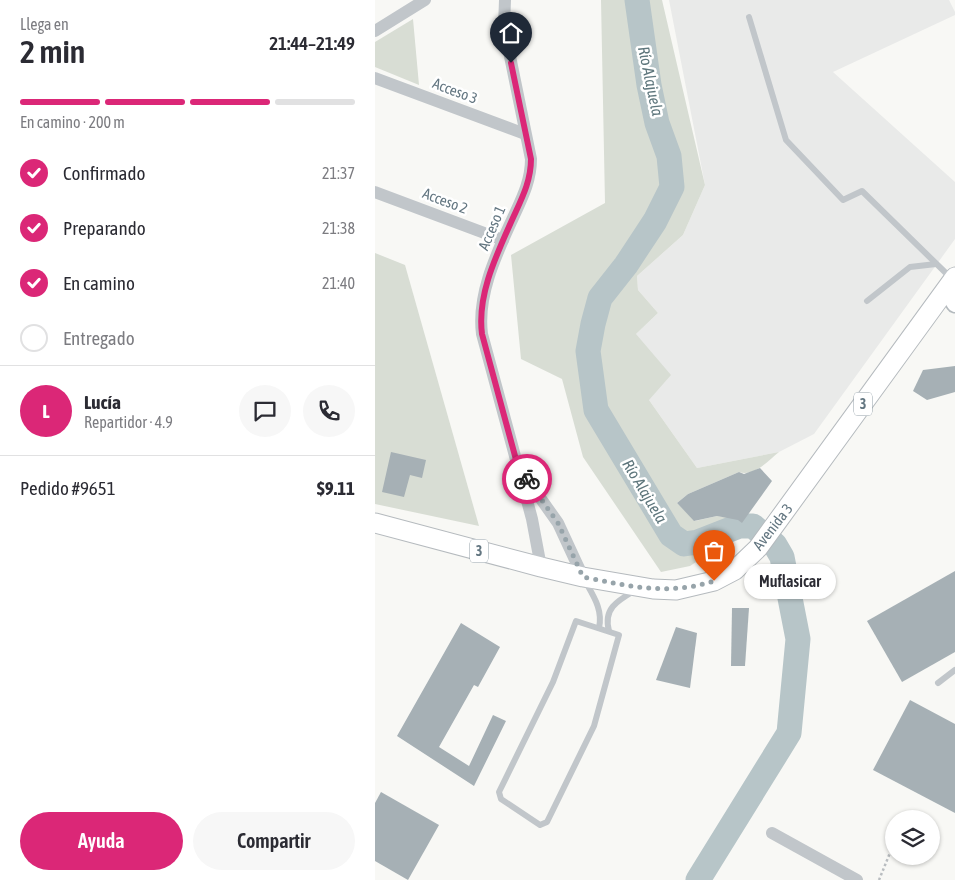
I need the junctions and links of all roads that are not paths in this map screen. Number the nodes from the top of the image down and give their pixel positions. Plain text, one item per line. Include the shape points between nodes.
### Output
1 (425, 0) edge
2 (505, 0) edge
3 (749, 17) dead end
4 (375, 31) edge
5 (375, 78) edge
6 (525, 134) junction
7 (375, 192) edge
8 (503, 240) junction
9 (936, 264) junction
10 (953, 288) edge
11 (867, 301) dead end
12 (518, 467) junction
13 (375, 524) edge
14 (541, 567) junction
15 (583, 577) junction
16 (639, 588) junction
17 (599, 628) junction
18 (609, 631) junction
19 (955, 670) edge
20 (938, 683) dead end
21 (772, 833) dead end
22 (857, 880) edge

1 - 4 street
2 - 6 street, Acceso 1 via 504,28
3 - 9 lane via 786,140 843,200 862,190
5 - 6 street, Acceso 3
6 - 8 street, Acceso 1 via 531,174
7 - 8 street, Acceso 2
8 - 12 street, Acceso 1 via 482,300 480,316
9 - 10 lane
9 - 11 lane via 910,267
10 - 16 main road, Avenida 3 / 3 via 759,548 735,570 714,581 676,590
12 - 14 street, Acceso 1
12 - 15 street, Acceso 1 via 558,523
13 - 14 main road, Avenida 3 / 3
14 - 15 main road, Avenida 3 / 3
15 - 16 main road, Avenida 3 / 3
15 - 17 lane via 598,603 601,614
16 - 18 lane via 616,601 610,610
17 - 18 lane
17 - 18 lane via 576,621 553,682 499,792 501,799 540,825 547,822 594,726 619,635
19 - 20 lane
21 - 22 street

